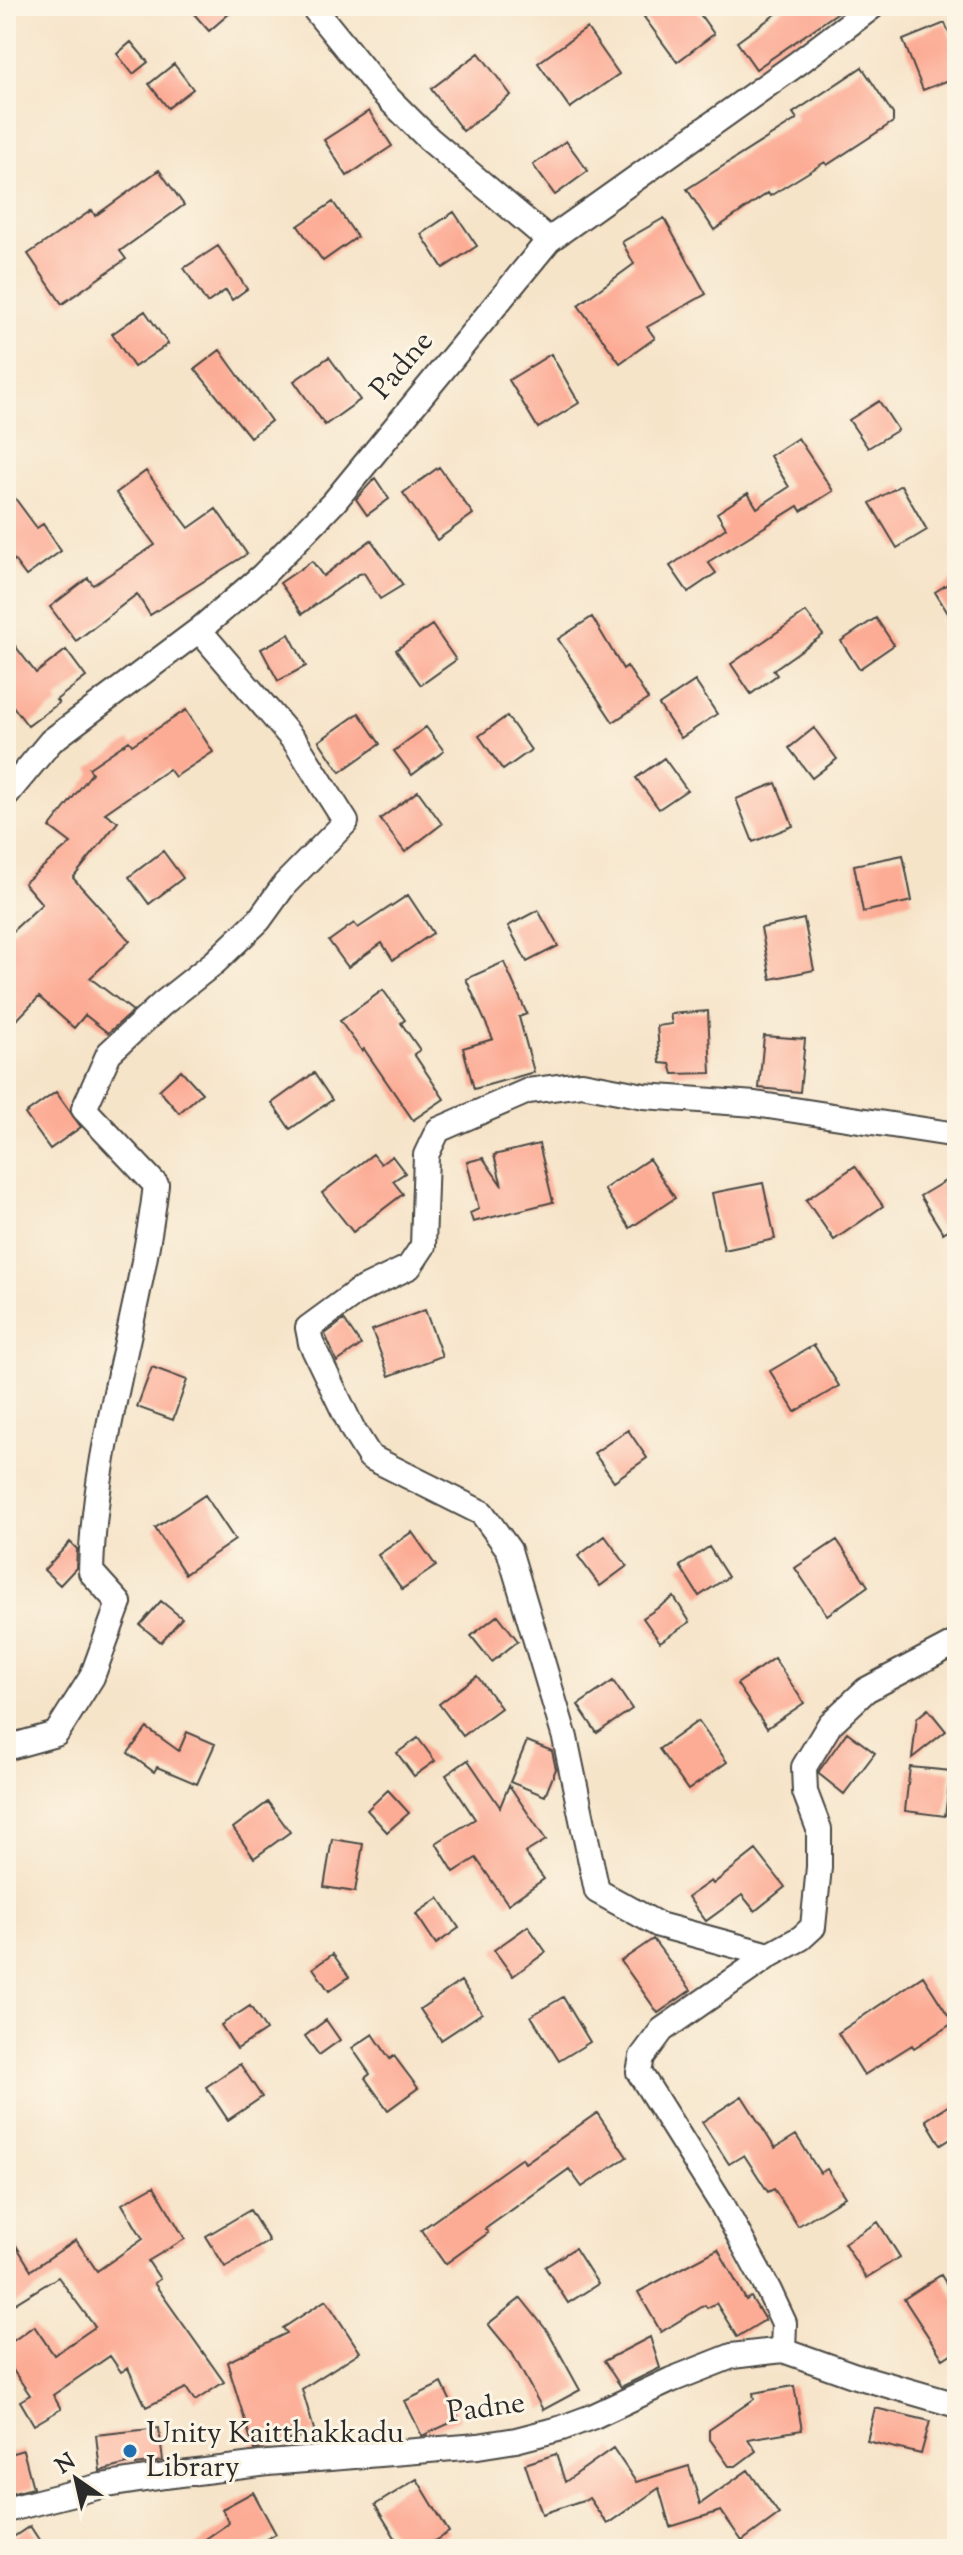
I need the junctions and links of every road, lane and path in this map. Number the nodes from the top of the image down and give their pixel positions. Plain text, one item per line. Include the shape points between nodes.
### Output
1 (312, 6) edge
2 (873, 6) edge
3 (549, 240) junction
4 (199, 630) junction
5 (6, 795) edge
6 (957, 1135) edge
7 (957, 1642) edge
8 (6, 1748) edge
9 (770, 1955) junction
10 (783, 2350) junction
11 (957, 2405) edge
12 (6, 2510) edge

1 - 3 street via 381,91 429,139
2 - 3 street, Padne
3 - 4 street, Padne via 334,502 262,576
4 - 5 street, Padne via 51,741
4 - 8 street via 296,743 346,822 285,884 259,920 109,1053 84,1109 156,1185 150,1239 92,1521 91,1572 119,1603 92,1677 56,1734
6 - 9 street via 582,1084 528,1091 438,1130 426,1155 423,1246 409,1267 357,1292 308,1328 370,1457 482,1513 509,1550 565,1738 597,1891 659,1925
7 - 9 street via 866,1690 830,1724 804,1767 805,1792 819,1829 813,1927
9 - 10 street via 662,2030 642,2057 639,2072 769,2291 784,2323
10 - 11 street, Padne
10 - 12 street, Padne via 732,2356 594,2416 516,2440 165,2476

